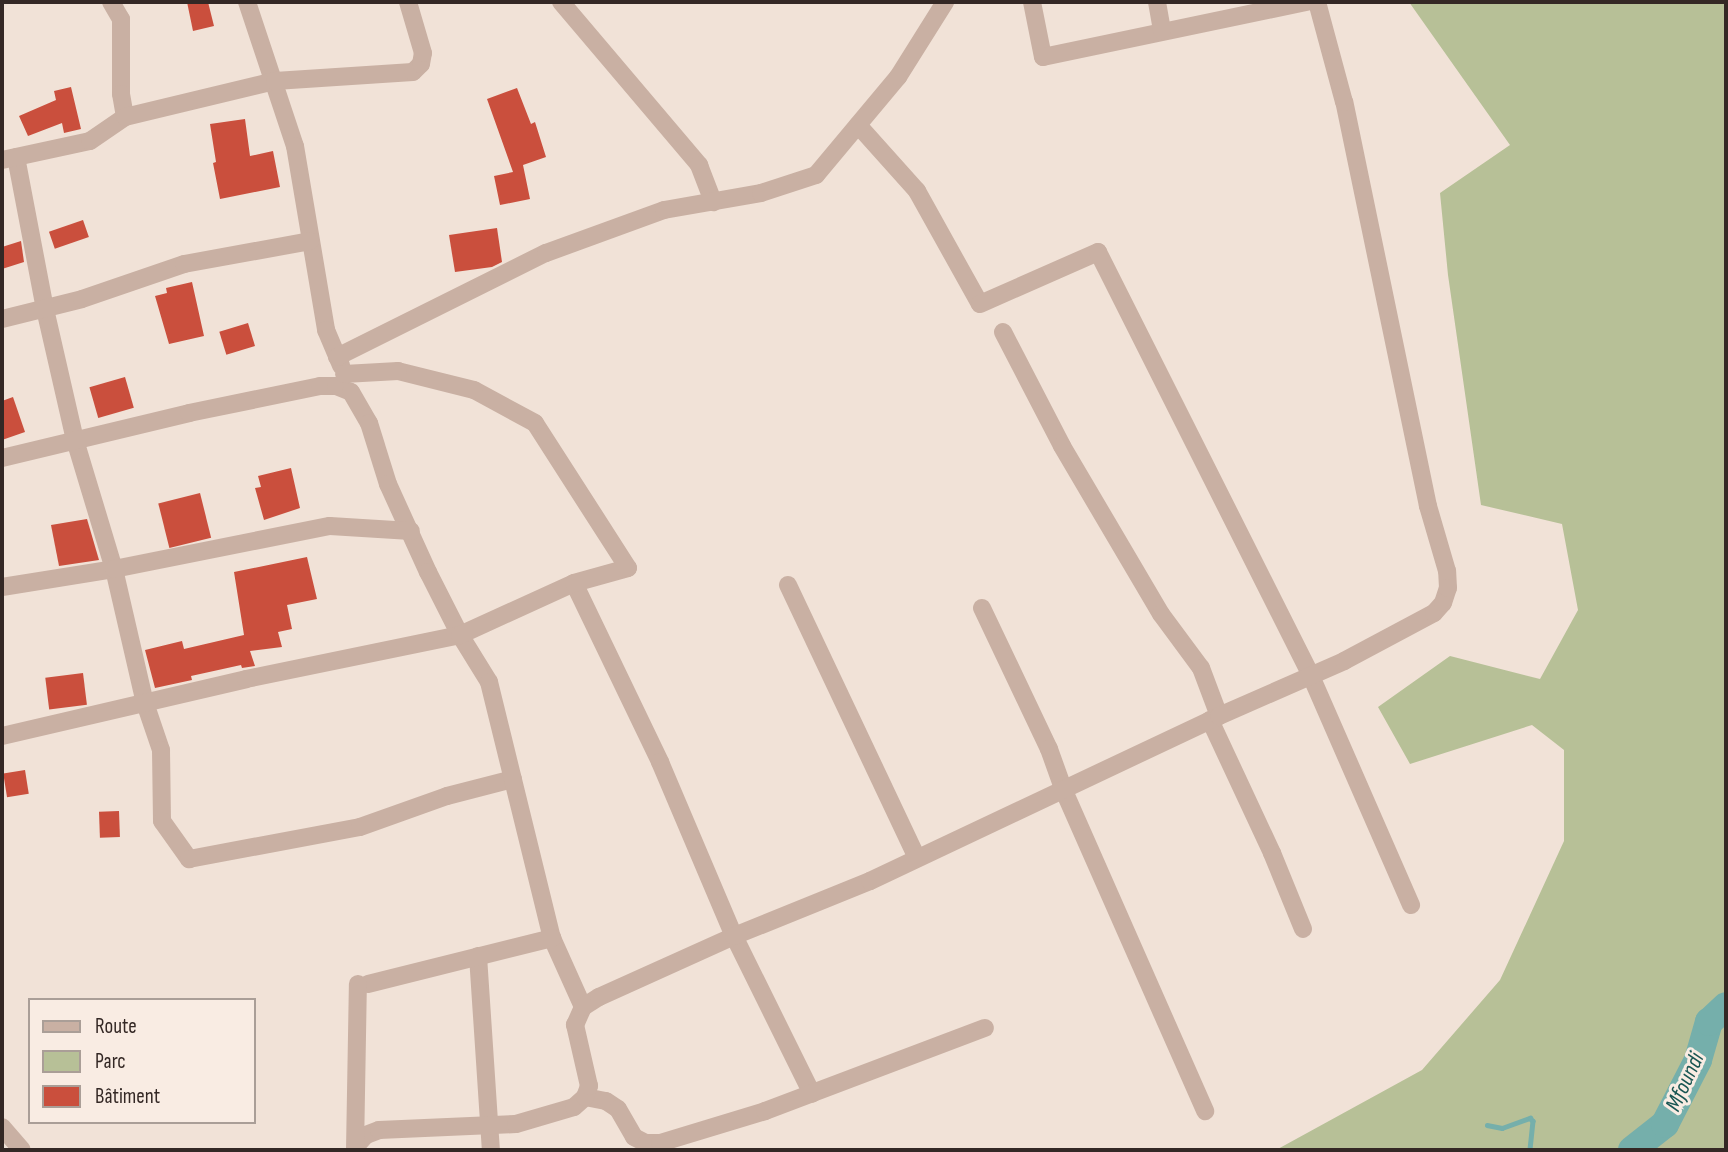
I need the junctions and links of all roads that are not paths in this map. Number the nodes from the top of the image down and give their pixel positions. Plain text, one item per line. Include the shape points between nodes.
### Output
1 (111, 2) edge
2 (247, 2) edge
3 (408, 2) edge
4 (561, 2) edge
5 (945, 2) edge
6 (1032, 2) edge
7 (1157, 2) edge
8 (1307, 2) edge
9 (1317, 2) edge
10 (1162, 31) junction
11 (275, 81) junction
12 (125, 117) junction
13 (858, 125) junction
14 (9, 159) edge
15 (713, 202) junction
16 (310, 241) junction
17 (45, 309) junction
18 (2, 319) edge
19 (1003, 332) dead end
20 (340, 365) junction
21 (351, 393) junction
22 (75, 440) junction
23 (2, 458) edge
24 (411, 530) junction
25 (114, 569) junction
26 (574, 583) junction
27 (788, 585) dead end
28 (2, 587) edge
29 (982, 608) dead end
30 (460, 635) junction
31 (1311, 676) junction
32 (145, 703) junction
33 (1215, 718) junction
34 (2, 736) edge
35 (513, 779) junction
36 (1064, 792) junction
37 (917, 858) junction
38 (1411, 905) dead end
39 (1303, 929) dead end
40 (734, 936) junction
41 (552, 938) junction
42 (478, 956) junction
43 (583, 1007) junction
44 (985, 1028) dead end
45 (812, 1094) junction
46 (585, 1097) junction
47 (1205, 1111) dead end
48 (489, 1125) junction
49 (2, 1127) edge
50 (356, 1147) edge
51 (22, 1150) edge
52 (491, 1150) edge

1 - 12 street via 121,19
2 - 11 street
3 - 11 street via 423,53 413,72
4 - 15 street via 699,165
5 - 13 street via 898,77
6 - 10 street via 1043,57
7 - 10 street
8 - 10 street
9 - 31 street via 1344,102 1448,588 1434,614
11 - 12 street
11 - 16 street via 295,146
12 - 14 street via 90,141
13 - 15 street via 816,175 761,194
13 - 31 street via 917,191 980,304 1098,252
14 - 17 street
15 - 20 street via 664,210 546,253
16 - 17 street via 184,264
16 - 20 street via 327,330
17 - 18 street
17 - 22 street
19 - 33 street via 1069,458 1161,614 1201,668
20 - 21 street
20 - 26 street via 398,371 474,390 535,423 628,568
21 - 22 street via 337,386 320,386
21 - 24 street via 369,423 388,484
22 - 23 street
22 - 25 street
24 - 25 street via 330,526
24 - 30 street
25 - 28 street
25 - 32 street
26 - 30 street
26 - 40 street via 660,762
27 - 37 street
29 - 36 street via 1049,749
30 - 32 street
30 - 35 street via 489,682
31 - 33 street
31 - 38 street
32 - 34 street
32 - 35 street via 160,750 162,821 189,859 360,827 447,796
33 - 36 street
33 - 39 street
35 - 41 street
36 - 37 street
36 - 47 street
37 - 40 street
40 - 43 street
40 - 45 street
41 - 42 street
41 - 43 street
42 - 48 street
42 - 50 street via 363,984
43 - 46 street via 575,1026 589,1086
44 - 45 street
45 - 46 street via 660,1143 634,1137 618,1109
46 - 48 street via 574,1107 516,1124
48 - 50 street via 379,1130 366,1135
48 - 52 street
49 - 51 street

